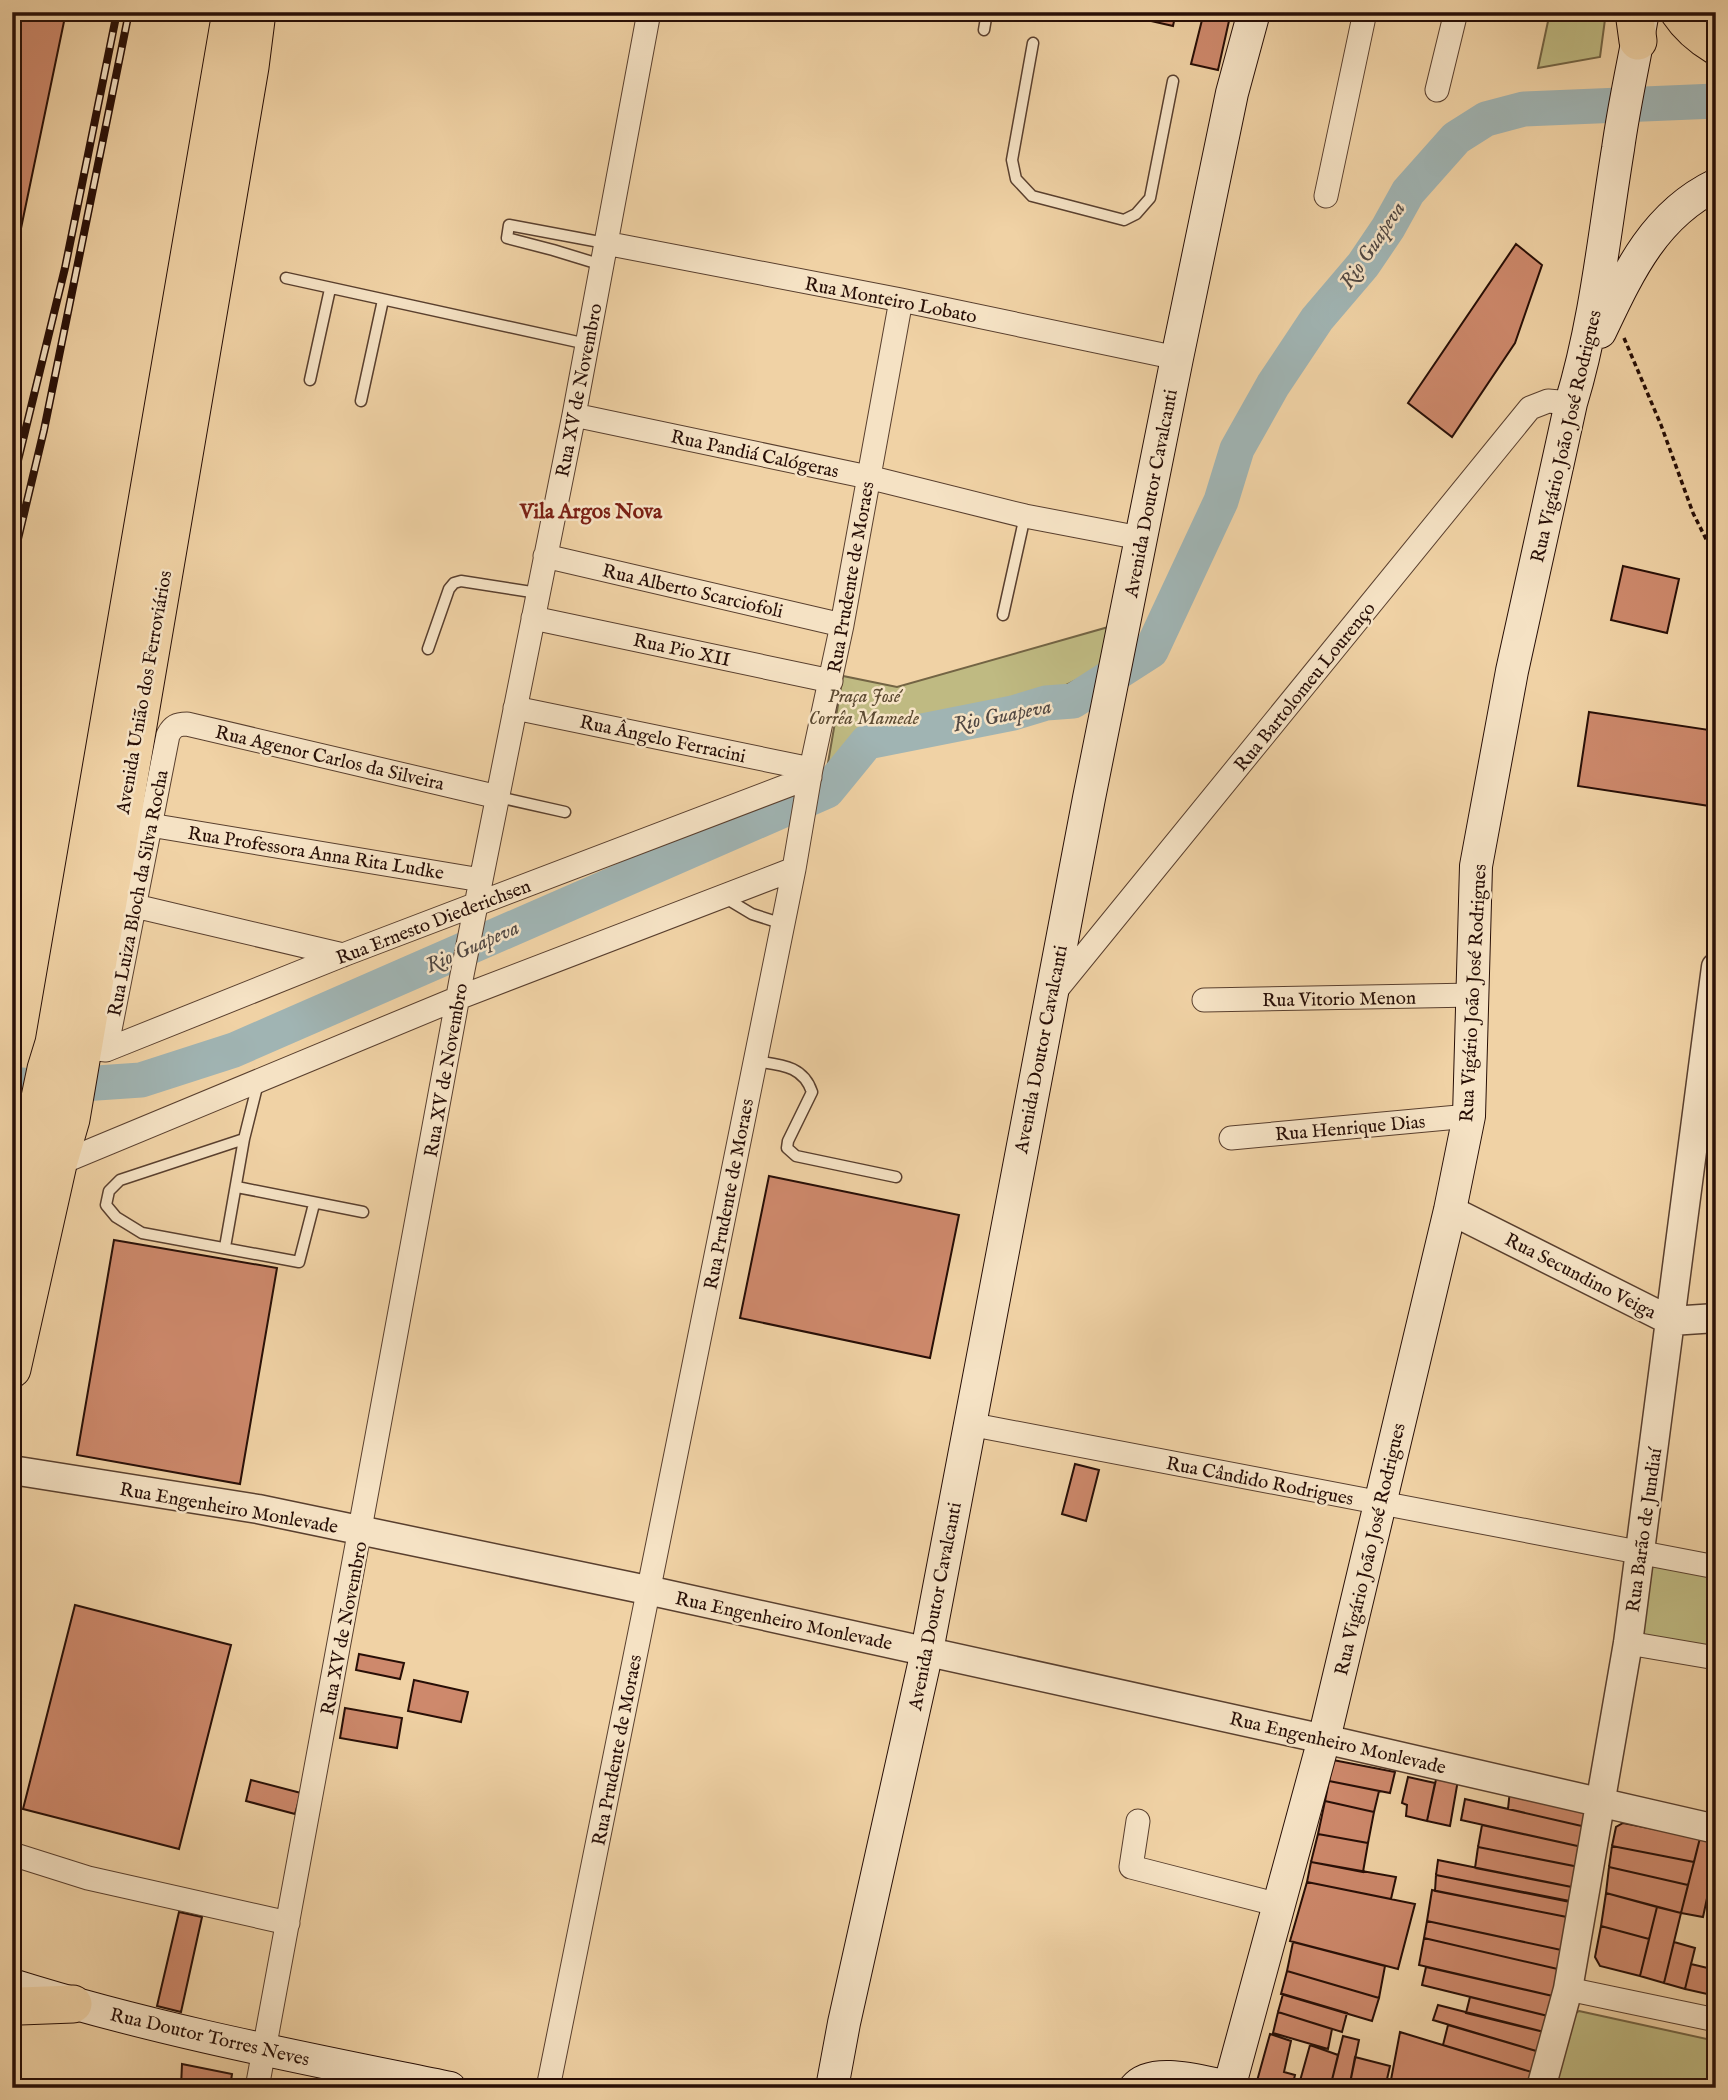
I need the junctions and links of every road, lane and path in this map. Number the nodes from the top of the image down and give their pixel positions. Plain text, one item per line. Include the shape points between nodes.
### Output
1 (231, 12) edge
2 (257, 12) edge
3 (649, 12) edge
4 (987, 12) edge
5 (1254, 12) edge
6 (1366, 12) edge
7 (1456, 12) edge
8 (1679, 12) edge
9 (1638, 22) edge
10 (984, 30) dead end
11 (1033, 43) dead end
12 (1716, 46) edge
13 (1173, 81) dead end
14 (1437, 90) dead end
15 (1716, 185) edge
16 (1326, 196) dead end
17 (603, 254) junction
18 (286, 278) dead end
19 (330, 289) junction
20 (383, 300) junction
21 (901, 300) junction
22 (1623, 337) dead end
23 (587, 344) junction
24 (1177, 358) junction
25 (310, 380) dead end
26 (1575, 389) junction
27 (361, 401) dead end
28 (574, 415) junction
29 (868, 477) junction
30 (1025, 516) junction
31 (1140, 538) junction
32 (545, 555) junction
33 (1716, 559) edge
34 (538, 593) junction
35 (1003, 615) dead end
36 (533, 618) junction
37 (842, 625) junction
38 (428, 649) dead end
39 (831, 681) junction
40 (515, 708) junction
41 (168, 735) joint
42 (809, 780) junction
43 (498, 797) junction
44 (565, 812) dead end
45 (150, 825) junction
46 (796, 857) junction
47 (481, 880) junction
48 (722, 896) junction
49 (135, 906) junction
50 (475, 915) junction
51 (783, 924) junction
52 (343, 955) junction
53 (1716, 967) edge
54 (460, 989) junction
55 (1474, 995) junction
56 (1050, 998) junction
57 (1204, 1000) dead end
58 (74, 1052) junction
59 (755, 1061) junction
60 (258, 1083) junction
61 (1469, 1116) junction
62 (54, 1118) junction
63 (1231, 1138) dead end
64 (244, 1139) junction
65 (58, 1164) junction
66 (896, 1177) dead end
67 (237, 1187) junction
68 (314, 1204) junction
69 (1450, 1210) junction
70 (363, 1212) dead end
71 (12, 1231) edge
72 (225, 1247) junction
73 (1716, 1318) edge
74 (1671, 1321) junction
75 (12, 1369) edge
76 (969, 1423) junction
77 (12, 1470) edge
78 (1380, 1503) junction
79 (361, 1530) junction
80 (1640, 1553) junction
81 (1716, 1567) edge
82 (647, 1590) junction
83 (1628, 1643) junction
84 (926, 1651) junction
85 (1716, 1658) edge
86 (1324, 1739) junction
87 (1601, 1801) junction
88 (1138, 1821) dead end
89 (1716, 1829) edge
90 (12, 1854) edge
91 (1279, 1905) junction
92 (288, 1923) junction
93 (12, 1985) edge
94 (1568, 1989) junction
95 (73, 2004) junction
96 (12, 2005) edge
97 (1716, 2020) edge
98 (264, 2050) junction
99 (1229, 2087) edge
100 (257, 2088) edge
101 (450, 2088) edge
102 (548, 2088) edge
103 (832, 2088) edge
104 (1135, 2088) edge
105 (1541, 2088) edge

1 - 58 main road, Avenida União dos Ferroviários
2 - 58 main road, Avenida União dos Ferroviários
3 - 17 street, Rua XV de Novembro
4 - 10 lane
5 - 24 main road, Avenida Doutor Cavalcanti
6 - 16 street
7 - 14 street
8 - 12 main road
9 - 26 main road, Rua Vigário João José Rodrigues via 1601,269
11 - 13 lane via 1012,160 1016,179 1032,196 1124,220 1136,214 1150,198
15 - 26 main road via 1675,211 1643,249
17 - 17 lane via 554,250 507,238 509,225
17 - 21 street, Rua Monteiro Lobato
17 - 23 street, Rua XV de Novembro
18 - 19 lane
19 - 20 lane
19 - 25 lane
20 - 23 lane
20 - 27 lane
21 - 24 street, Rua Monteiro Lobato
21 - 29 street, Rua Prudente de Moraes
22 - 33 path
23 - 28 street, Rua XV de Novembro
24 - 31 main road, Avenida Doutor Cavalcanti
26 - 55 main road, Rua Vigário João José Rodrigues via 1512,671 1476,866
26 - 56 street, Rua Bartolomeu Lourenço via 1530,408
28 - 29 street, Rua Pandiá Calógeras
28 - 32 street, Rua XV de Novembro
29 - 30 street, Rua Pandiá Calógeras
29 - 37 street, Rua Prudente de Moraes
30 - 31 street, Rua Pandiá Calógeras
30 - 35 lane
31 - 56 main road, Avenida Doutor Cavalcanti
32 - 34 street, Rua XV de Novembro
32 - 37 street, Rua Alberto Scarciofoli
34 - 36 street, Rua XV de Novembro
34 - 38 lane via 454,583
36 - 39 street, Rua Pio XII
36 - 40 street, Rua XV de Novembro
37 - 39 street, Rua Prudente de Moraes
39 - 42 street, Rua Prudente de Moraes
40 - 42 street, Rua Ângelo Ferracini
40 - 43 street, Rua XV de Novembro
41 - 43 street, Rua Agenor Carlos da Silveira via 178,724 187,724
41 - 45 street, Rua Luiza Bloch da Silva Rocha
42 - 46 street, Rua Prudente de Moraes
42 - 50 street, Rua Ernesto Diederichsen
43 - 44 lane
43 - 47 street, Rua XV de Novembro
45 - 47 street, Rua Professora Anna Rita Ludke
45 - 49 street, Rua Luiza Bloch da Silva Rocha
46 - 48 street
46 - 51 street, Rua Prudente de Moraes
47 - 50 street, Rua XV de Novembro
48 - 51 lane via 751,914
48 - 54 street
49 - 52 street
49 - 58 street, Rua Luiza Bloch da Silva Rocha
50 - 52 street, Rua Ernesto Diederichsen
50 - 54 street, Rua XV de Novembro
51 - 59 street, Rua Prudente de Moraes
52 - 58 street, Rua Ernesto Diederichsen
53 - 74 street, Rua Barão de Jundiaí
54 - 60 street
54 - 79 street, Rua XV de Novembro
55 - 57 street, Rua Vitorio Menon
55 - 61 main road, Rua Vigário João José Rodrigues
56 - 76 main road, Avenida Doutor Cavalcanti
58 - 62 main road, Avenida União dos Ferroviários
59 - 66 lane via 796,1070 808,1081 812,1092 789,1141 790,1153
59 - 82 street, Rua Prudente de Moraes
60 - 64 lane
60 - 65 street
61 - 63 street, Rua Henrique Dias
61 - 69 main road, Rua Vigário João José Rodrigues
62 - 65 main road, Avenida União dos Ferroviários
62 - 71 main road, Avenida União dos Ferroviários
64 - 67 lane
64 - 72 lane via 120,1180 109,1191 106,1205 142,1233
65 - 75 main road, Avenida União dos Ferroviários
67 - 68 lane
67 - 72 lane
68 - 70 lane
68 - 72 lane via 299,1262
69 - 74 street, Rua Secundino Veiga
69 - 78 main road, Rua Vigário João José Rodrigues
73 - 74 street, Rua Secundino Veiga
74 - 80 street, Rua Barão de Jundiaí
76 - 78 street, Rua Cândido Rodrigues
76 - 84 main road, Avenida Doutor Cavalcanti
77 - 79 street, Rua Engenheiro Monlevade
78 - 80 street, Rua Cândido Rodrigues
78 - 86 main road, Rua Vigário João José Rodrigues
79 - 82 street, Rua Engenheiro Monlevade
79 - 92 street, Rua XV de Novembro
80 - 81 street, Rua Cândido Rodrigues
80 - 83 street, Rua Barão de Jundiaí
82 - 84 street, Rua Engenheiro Monlevade
82 - 102 street, Rua Prudente de Moraes
83 - 85 street
83 - 87 street, Rua Barão de Jundiaí
84 - 86 street, Rua Engenheiro Monlevade
84 - 103 main road, Avenida Doutor Cavalcanti
86 - 87 street, Rua Engenheiro Monlevade
86 - 91 main road, Rua Vigário João José Rodrigues
87 - 89 street, Rua Engenheiro Monlevade
87 - 94 street, Rua Barão de Jundiaí
88 - 91 street via 1131,1867
90 - 92 street via 88,1878
91 - 99 main road, Rua Vigário João José Rodrigues
92 - 98 street, Rua XV de Novembro
93 - 95 main road, Rua Doutor Torres Neves
94 - 97 street
94 - 105 street, Rua Barão de Jundiaí
95 - 96 main road
95 - 98 main road, Rua Doutor Torres Neves
98 - 100 street, Rua XV de Novembro
98 - 101 main road, Rua Doutor Torres Neves
99 - 104 main road via 1166,2076 1150,2077

